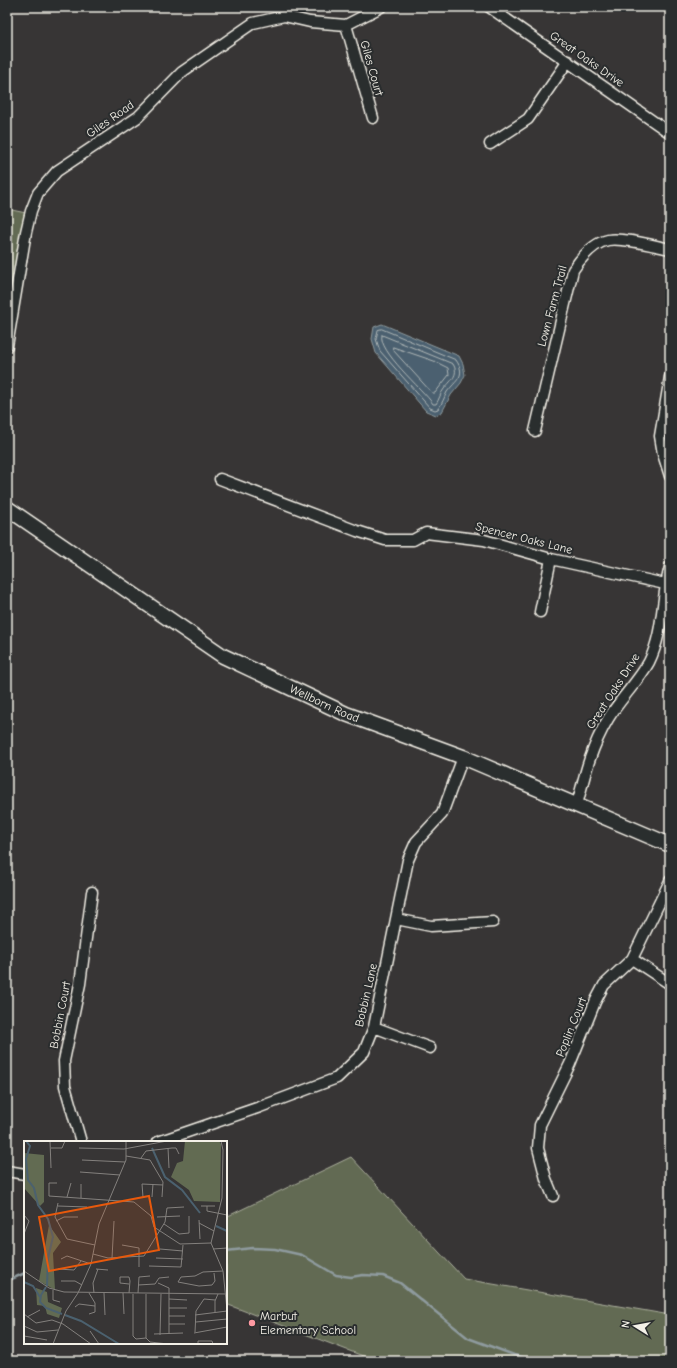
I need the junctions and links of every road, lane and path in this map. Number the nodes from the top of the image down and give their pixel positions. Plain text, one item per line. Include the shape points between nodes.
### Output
1 (381, 7) edge
2 (489, 7) edge
3 (346, 25) junction
4 (568, 62) junction
5 (373, 118) dead end
6 (670, 133) edge
7 (490, 144) dead end
8 (670, 249) edge
9 (7, 346) edge
10 (670, 377) edge
11 (667, 402) edge
12 (535, 431) dead end
13 (670, 476) edge
14 (220, 479) dead end
15 (7, 508) edge
16 (551, 559) junction
17 (670, 567) edge
18 (665, 584) junction
19 (540, 612) dead end
20 (463, 757) junction
21 (577, 805) junction
22 (670, 845) edge
23 (670, 881) edge
24 (92, 892) dead end
25 (396, 919) junction
26 (493, 922) dead end
27 (632, 959) junction
28 (670, 984) edge
29 (374, 1027) junction
30 (430, 1048) dead end
31 (81, 1141) edge
32 (161, 1141) edge
33 (7, 1171) edge
34 (24, 1174) edge
35 (553, 1196) dead end

1 - 3 street
2 - 4 street, Great Oaks Drive
3 - 5 street, Giles Court
3 - 9 street, Giles Road via 310,22 284,16 253,23 182,72 138,117 57,171 38,193 31,211
4 - 6 street, Great Oaks Drive
4 - 7 street via 528,119
8 - 12 street, Lown Farm Trail via 608,240 582,256 573,270
10 - 11 street
11 - 13 street via 660,436
14 - 16 street, Spencer Oaks Lane via 385,540 413,540 426,533 484,540
15 - 20 street, Wellborn Road via 223,656 346,714
16 - 18 street, Spencer Oaks Lane
16 - 19 street
17 - 18 street, Great Oaks Drive
18 - 21 street, Great Oaks Drive via 660,631 649,662 608,718 592,748
20 - 21 street, Wellborn Road
20 - 25 street, Bobbin Lane via 442,814 416,842 408,860
21 - 22 street, Wellborn Road
23 - 27 street, Poplin Court
24 - 31 street, Bobbin Court via 80,984 64,1061 65,1086
25 - 26 street via 431,926
25 - 29 street, Bobbin Lane
27 - 28 street
27 - 35 street, Poplin Court via 604,985 540,1125 538,1148
29 - 30 street
29 - 32 street, Bobbin Lane via 364,1052 337,1078
33 - 34 street

